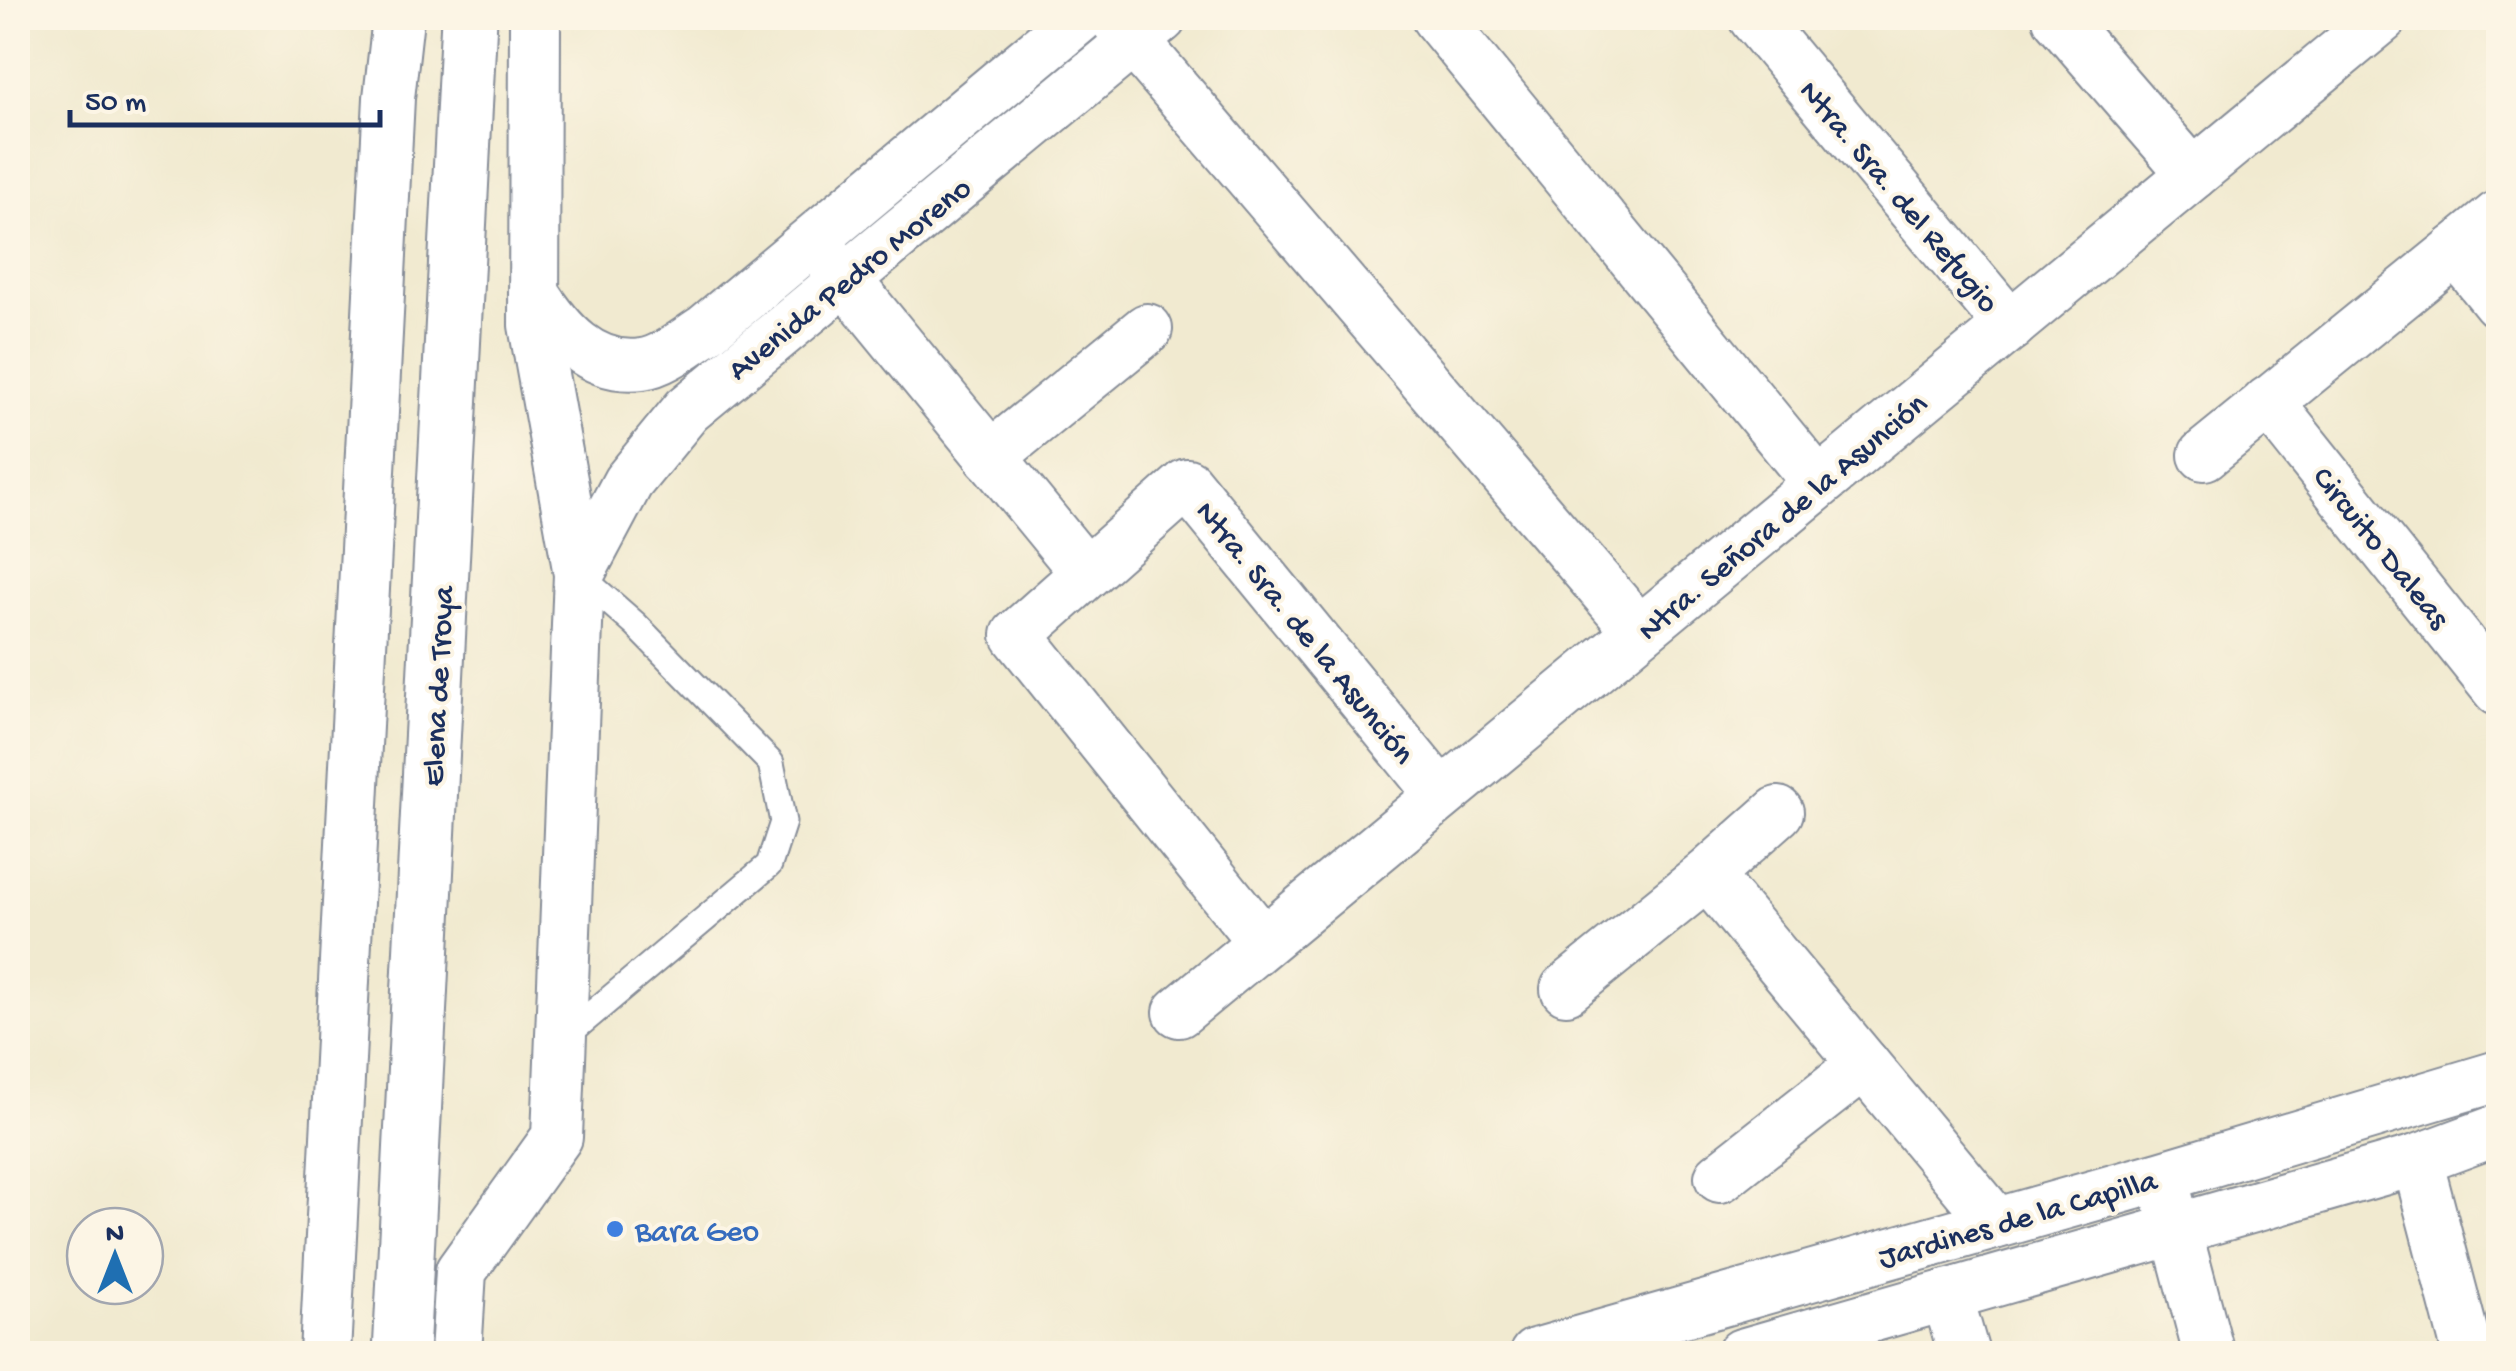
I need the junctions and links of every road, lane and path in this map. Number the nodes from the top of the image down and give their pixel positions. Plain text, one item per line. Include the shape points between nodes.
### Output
1 (398, 18) edge
2 (469, 18) edge
3 (535, 18) edge
4 (1079, 18) edge
5 (1437, 18) edge
6 (1754, 18) edge
7 (2058, 18) edge
8 (2382, 18) edge
9 (1136, 26) edge
10 (2193, 174) junction
11 (2498, 216) edge
12 (813, 240) junction
13 (2456, 250) junction
14 (845, 280) junction
15 (534, 293) junction
16 (2498, 302) edge
17 (2010, 326) junction
18 (1147, 329) dead end
19 (2268, 402) junction
20 (2204, 455) dead end
21 (990, 457) junction
22 (1818, 483) junction
23 (1086, 573) junction
24 (579, 574) junction
25 (1639, 631) junction
26 (2498, 690) edge
27 (1441, 795) junction
28 (1778, 812) dead end
29 (1707, 874) junction
30 (1263, 942) junction
31 (1566, 989) dead end
32 (1179, 1012) dead end
33 (562, 1039) junction
34 (1864, 1064) junction
35 (2498, 1076) edge
36 (2498, 1130) edge
37 (2417, 1160) junction
38 (2162, 1176) junction
39 (1720, 1178) dead end
40 (1996, 1223) junction
41 (2175, 1228) junction
42 (1759, 1290) junction
43 (1947, 1294) junction
44 (1758, 1349) edge
45 (325, 1354) edge
46 (401, 1354) edge
47 (456, 1354) edge
48 (1534, 1354) edge
49 (1964, 1354) edge
50 (2209, 1354) edge
51 (2468, 1354) edge

1 - 45 street
2 - 46 main road, Elena de Troya
3 - 15 street
4 - 12 street, Avenida Pedro Moreno
5 - 22 street
6 - 17 street, Ntra. Sra. del Refugio
7 - 10 street
8 - 10 street, Ntra. Señora de la Asunción
9 - 14 street, Avenida Pedro Moreno
9 - 25 street
10 - 17 street, Ntra. Señora de la Asunción
11 - 13 street
12 - 14 street
12 - 15 street, Avenida Pedro Moreno via 705,330 641,364 584,352
13 - 16 street
13 - 19 street
14 - 21 street
14 - 24 street, Avenida Pedro Moreno via 686,410 628,482
15 - 24 street via 534,325
17 - 22 street, Ntra. Señora de la Asunción
18 - 21 street
19 - 20 street
19 - 26 street, Circuito Daleas
21 - 23 street
22 - 25 street, Ntra. Señora de la Asunción
23 - 27 street, Ntra. Sra. de la Asunción via 1187,484
23 - 30 street, Ntra. Sra. de la Asunción via 1017,635
24 - 33 street
24 - 33 lane via 771,763 783,822 769,865
25 - 27 street, Ntra. Señora de la Asunción
27 - 30 street, Ntra. Señora de la Asunción
28 - 29 street
29 - 31 street
29 - 34 street
30 - 32 street, Ntra. Señora de la Asunción
33 - 47 street via 557,1137 460,1271
34 - 39 street
34 - 40 street
35 - 38 street, Jardines de la Capilla
36 - 37 street, Jardines de la Capilla
37 - 41 street, Jardines de la Capilla
37 - 51 street
38 - 40 street, Jardines de la Capilla
38 - 41 street
40 - 42 street, Jardines de la Capilla
41 - 43 street, Jardines de la Capilla
41 - 50 street
42 - 44 street
42 - 48 street, Jardines de la Capilla
43 - 44 street, Jardines de la Capilla
43 - 49 street

